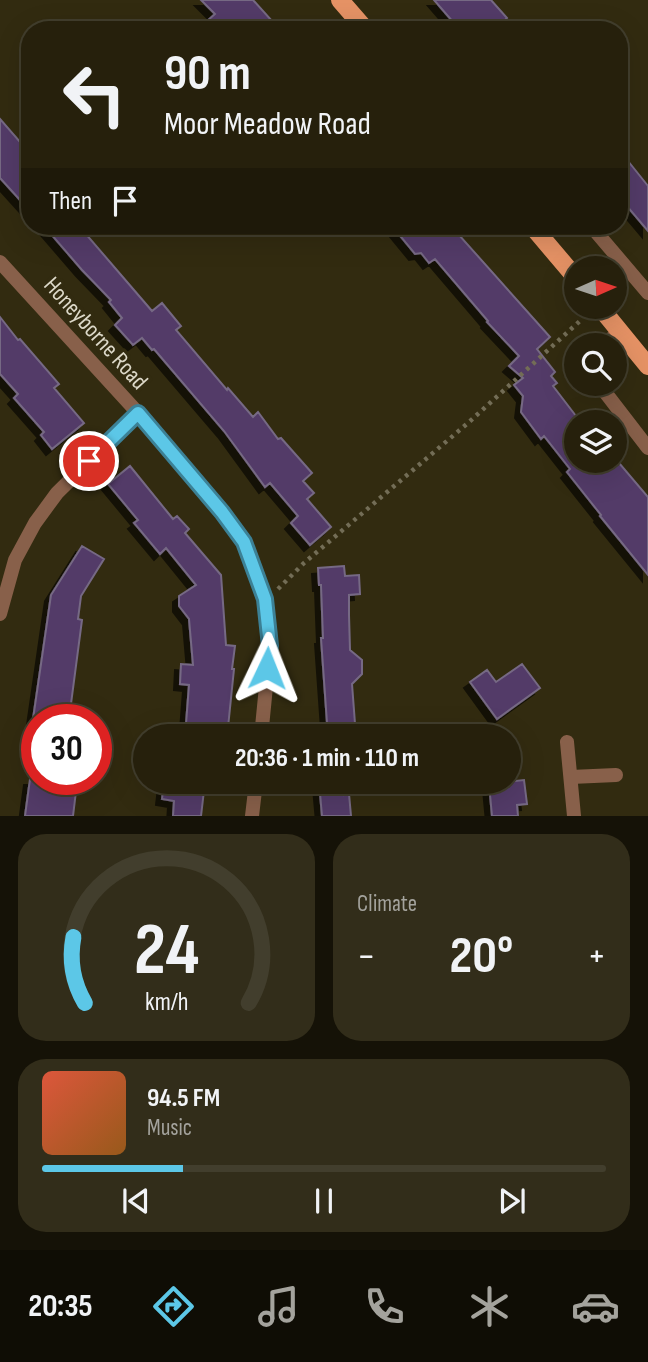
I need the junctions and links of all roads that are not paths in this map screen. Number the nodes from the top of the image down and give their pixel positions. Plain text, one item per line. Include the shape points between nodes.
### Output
1 (340, 0) edge
2 (358, 21) edge
3 (540, 235) edge
4 (599, 235) edge
5 (0, 262) edge
6 (564, 264) edge
7 (648, 293) edge
8 (610, 319) edge
9 (621, 331) junction
10 (619, 333) edge
11 (648, 366) edge
12 (608, 396) edge
13 (138, 413) junction
14 (648, 448) edge
15 (0, 614) edge
16 (262, 724) edge
17 (567, 742) dead end
18 (616, 775) dead end
19 (571, 777) junction
20 (255, 794) edge
21 (252, 816) edge
22 (574, 816) edge

1 - 2 main road
3 - 6 main road
4 - 7 street
5 - 13 street, Honeyborne Road
8 - 9 main road
9 - 10 street
9 - 11 main road
12 - 14 street
13 - 15 street via 57,493 35,523 15,560
13 - 16 street, Honeyborne Road via 244,542 265,599 270,646
17 - 19 street
18 - 19 street
19 - 22 street
20 - 21 street

